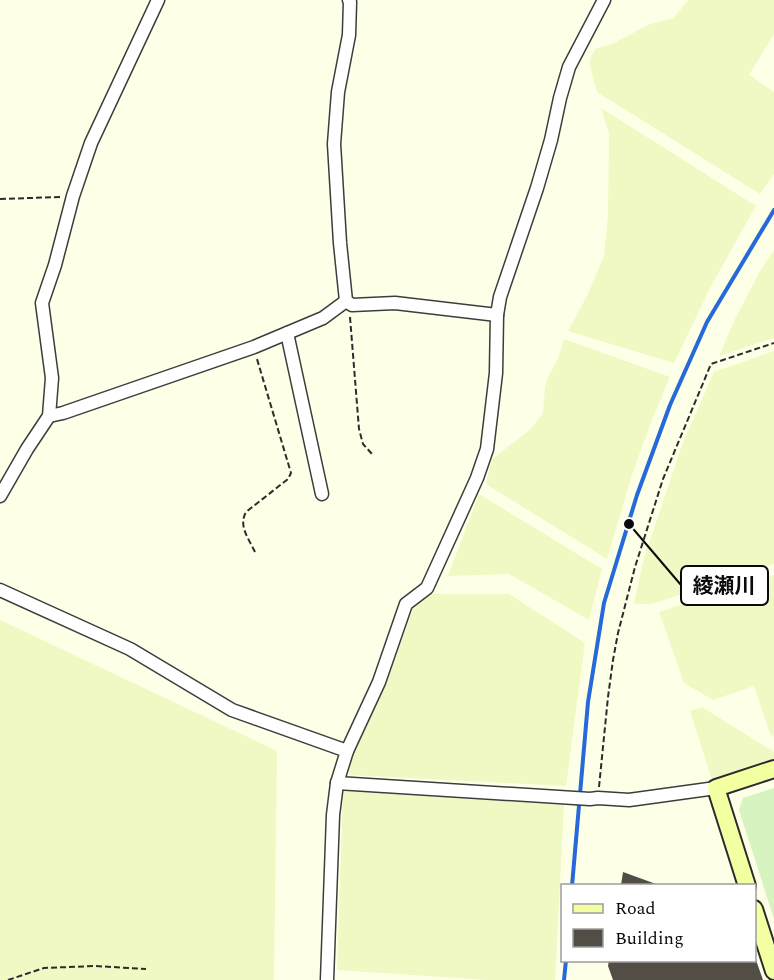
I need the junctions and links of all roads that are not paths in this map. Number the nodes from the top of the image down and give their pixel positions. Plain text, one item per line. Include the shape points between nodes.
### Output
1 (158, 0) edge
2 (349, 0) edge
3 (604, 0) edge
4 (349, 303) junction
5 (497, 315) junction
6 (287, 333) junction
7 (49, 416) junction
8 (322, 494) dead end
9 (0, 496) edge
10 (0, 590) edge
11 (347, 751) junction
12 (774, 769) edge
13 (337, 783) junction
14 (716, 789) junction
15 (747, 884) edge
16 (756, 915) edge
17 (774, 971) edge
18 (327, 980) edge

1 - 7 street via 91,143 42,303 52,378
2 - 4 street via 349,35 338,92 334,144 340,243
3 - 5 street via 569,67 551,140
4 - 5 street via 395,303
4 - 6 street
5 - 11 street via 496,373 487,449 427,588 406,604 379,682
6 - 7 street
6 - 8 street
7 - 9 street
10 - 11 street via 130,650 232,710
11 - 13 street
12 - 14 street
13 - 14 street via 629,800
13 - 18 street
14 - 15 street
16 - 17 street

